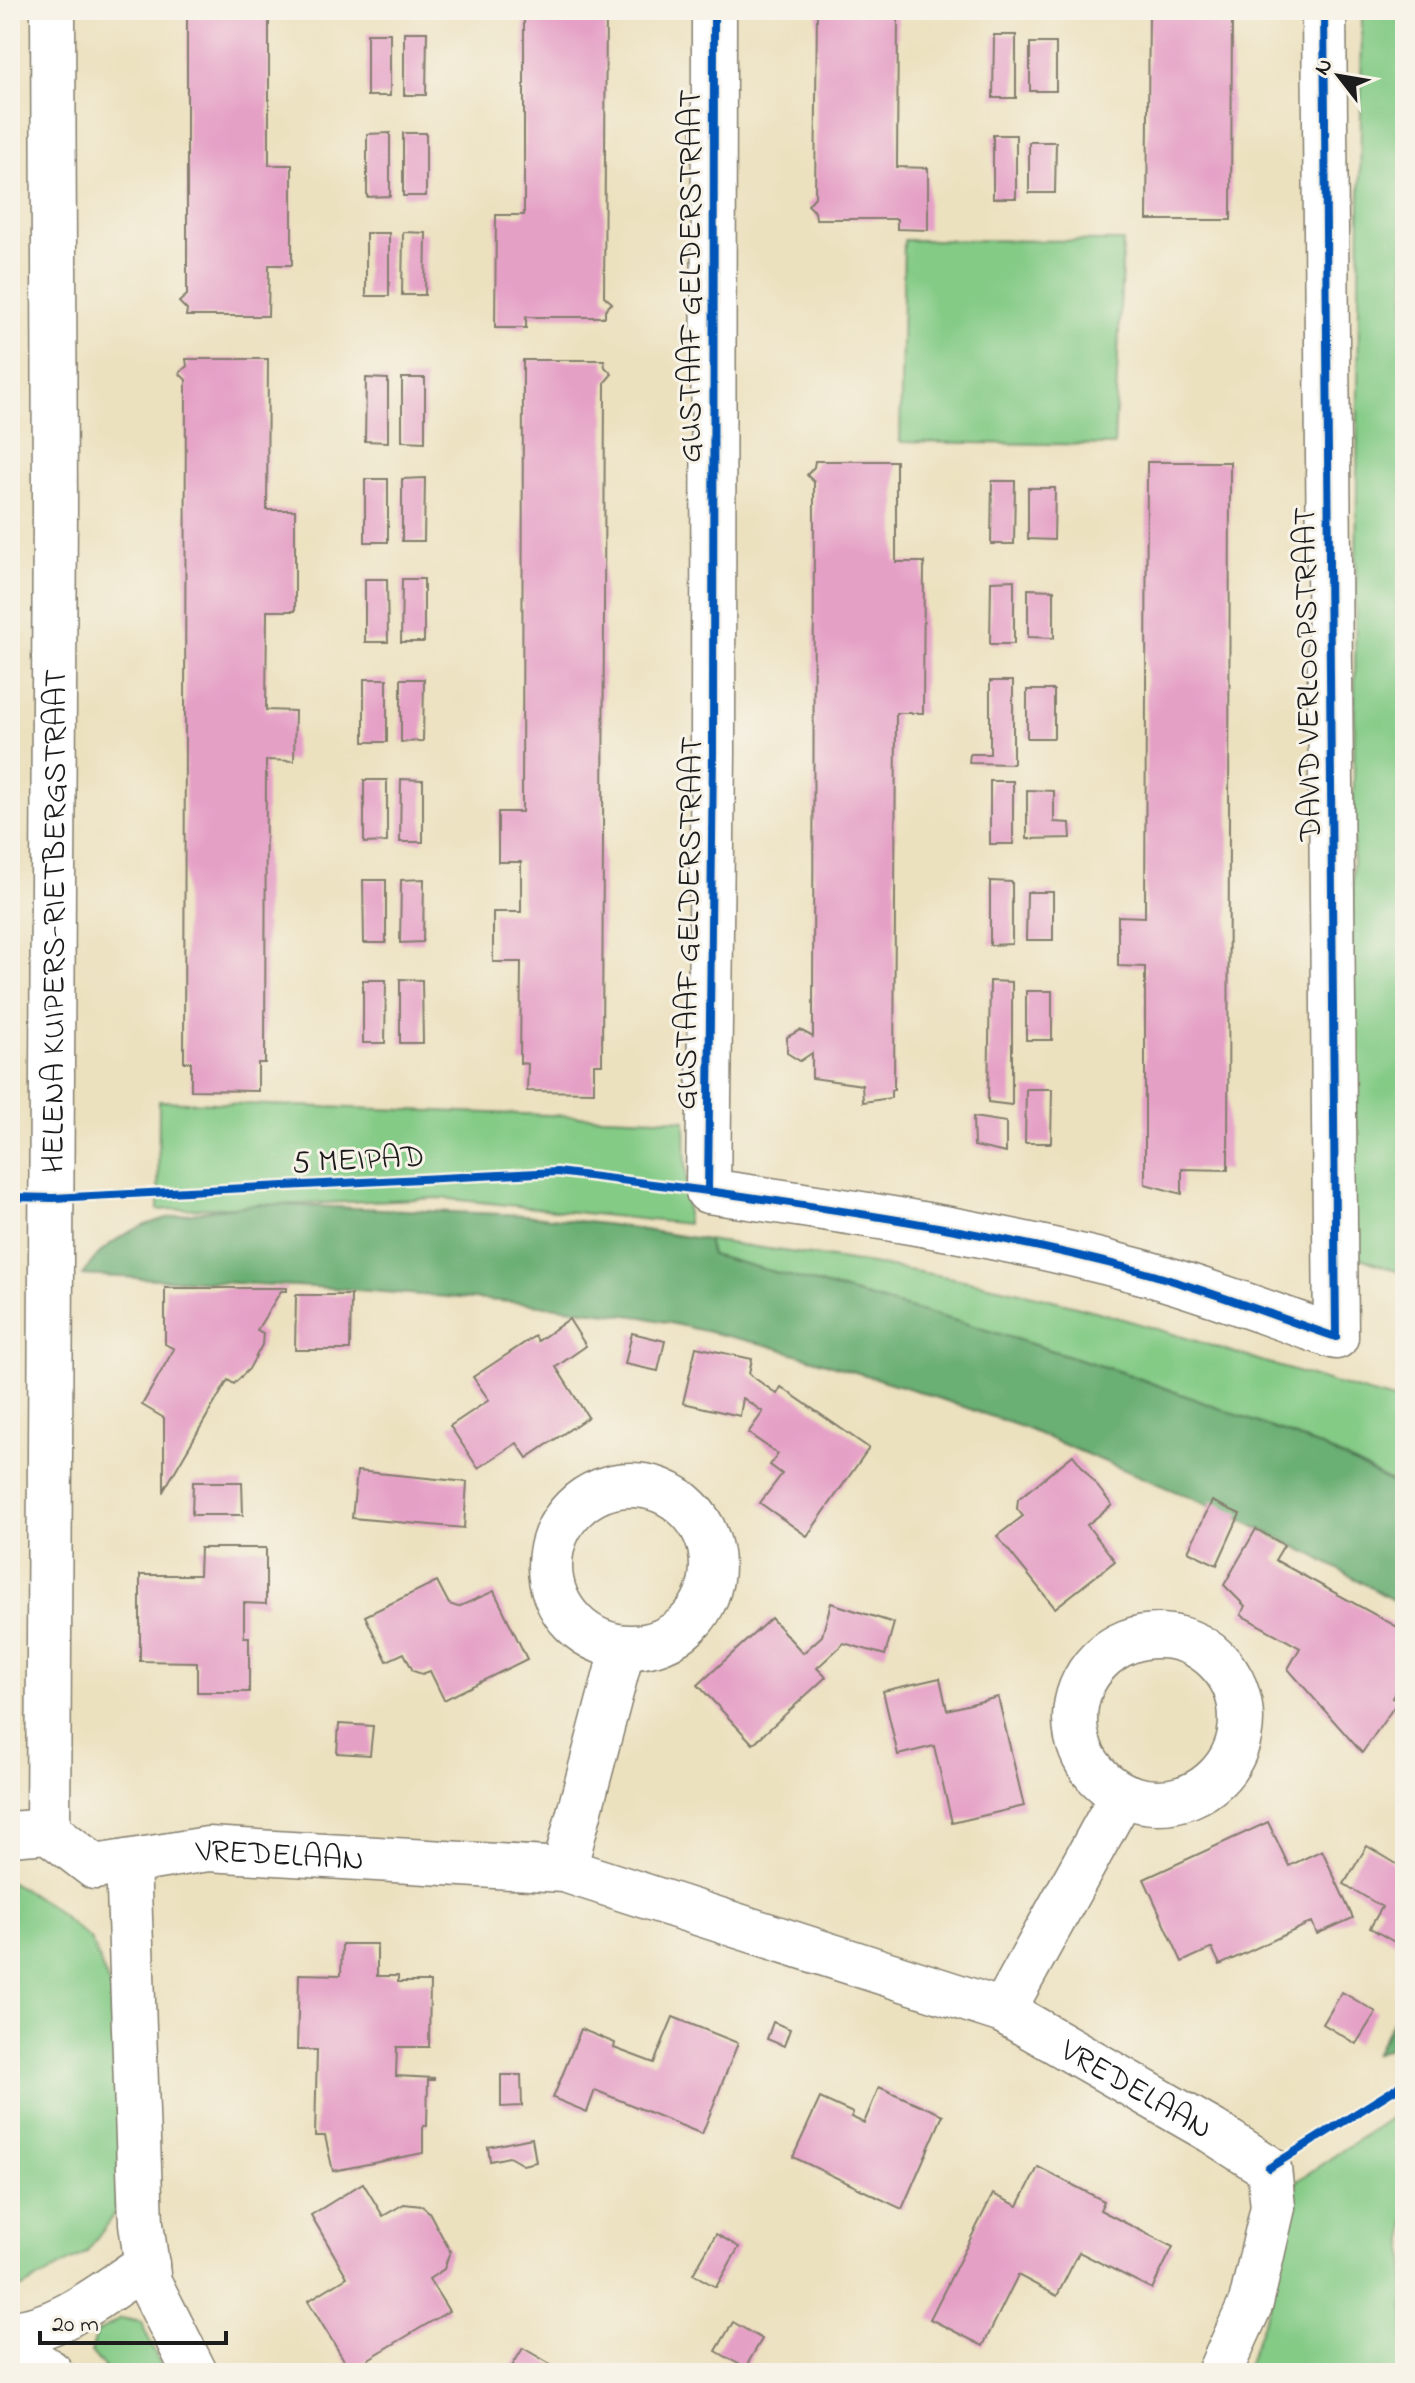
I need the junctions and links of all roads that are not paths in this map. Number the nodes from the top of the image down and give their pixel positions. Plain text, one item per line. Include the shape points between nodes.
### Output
1 (53, 10) edge
2 (714, 10) edge
3 (1324, 10) edge
4 (1336, 1337) joint
5 (623, 1647) dead end
6 (1122, 1795) dead end
7 (29, 1832) edge
8 (128, 1862) junction
9 (564, 1870) junction
10 (1003, 2011) junction
11 (147, 2264) junction
12 (10, 2333) edge
13 (10, 2345) edge
14 (51, 2373) edge
15 (195, 2373) edge
16 (1219, 2373) edge

1 - 7 street, HELENA KUIPERS-RIETBERGSTRAAT via 55,505
2 - 4 street, GUSTAAF GELDERSTRAAT via 708,1191 902,1219 1030,1245 1141,1272
3 - 4 street, DAVID VERLOOPSTRAAT
5 - 9 street
6 - 10 street
7 - 8 street, VREDELAAN via 95,1867
8 - 9 street, VREDELAAN via 208,1849
8 - 11 street via 141,2223
9 - 10 street, VREDELAAN
10 - 16 street, VREDELAAN via 1269,2168 1273,2207 1251,2303
11 - 12 street via 81,2308 29,2332
11 - 15 street via 149,2282
13 - 14 street

